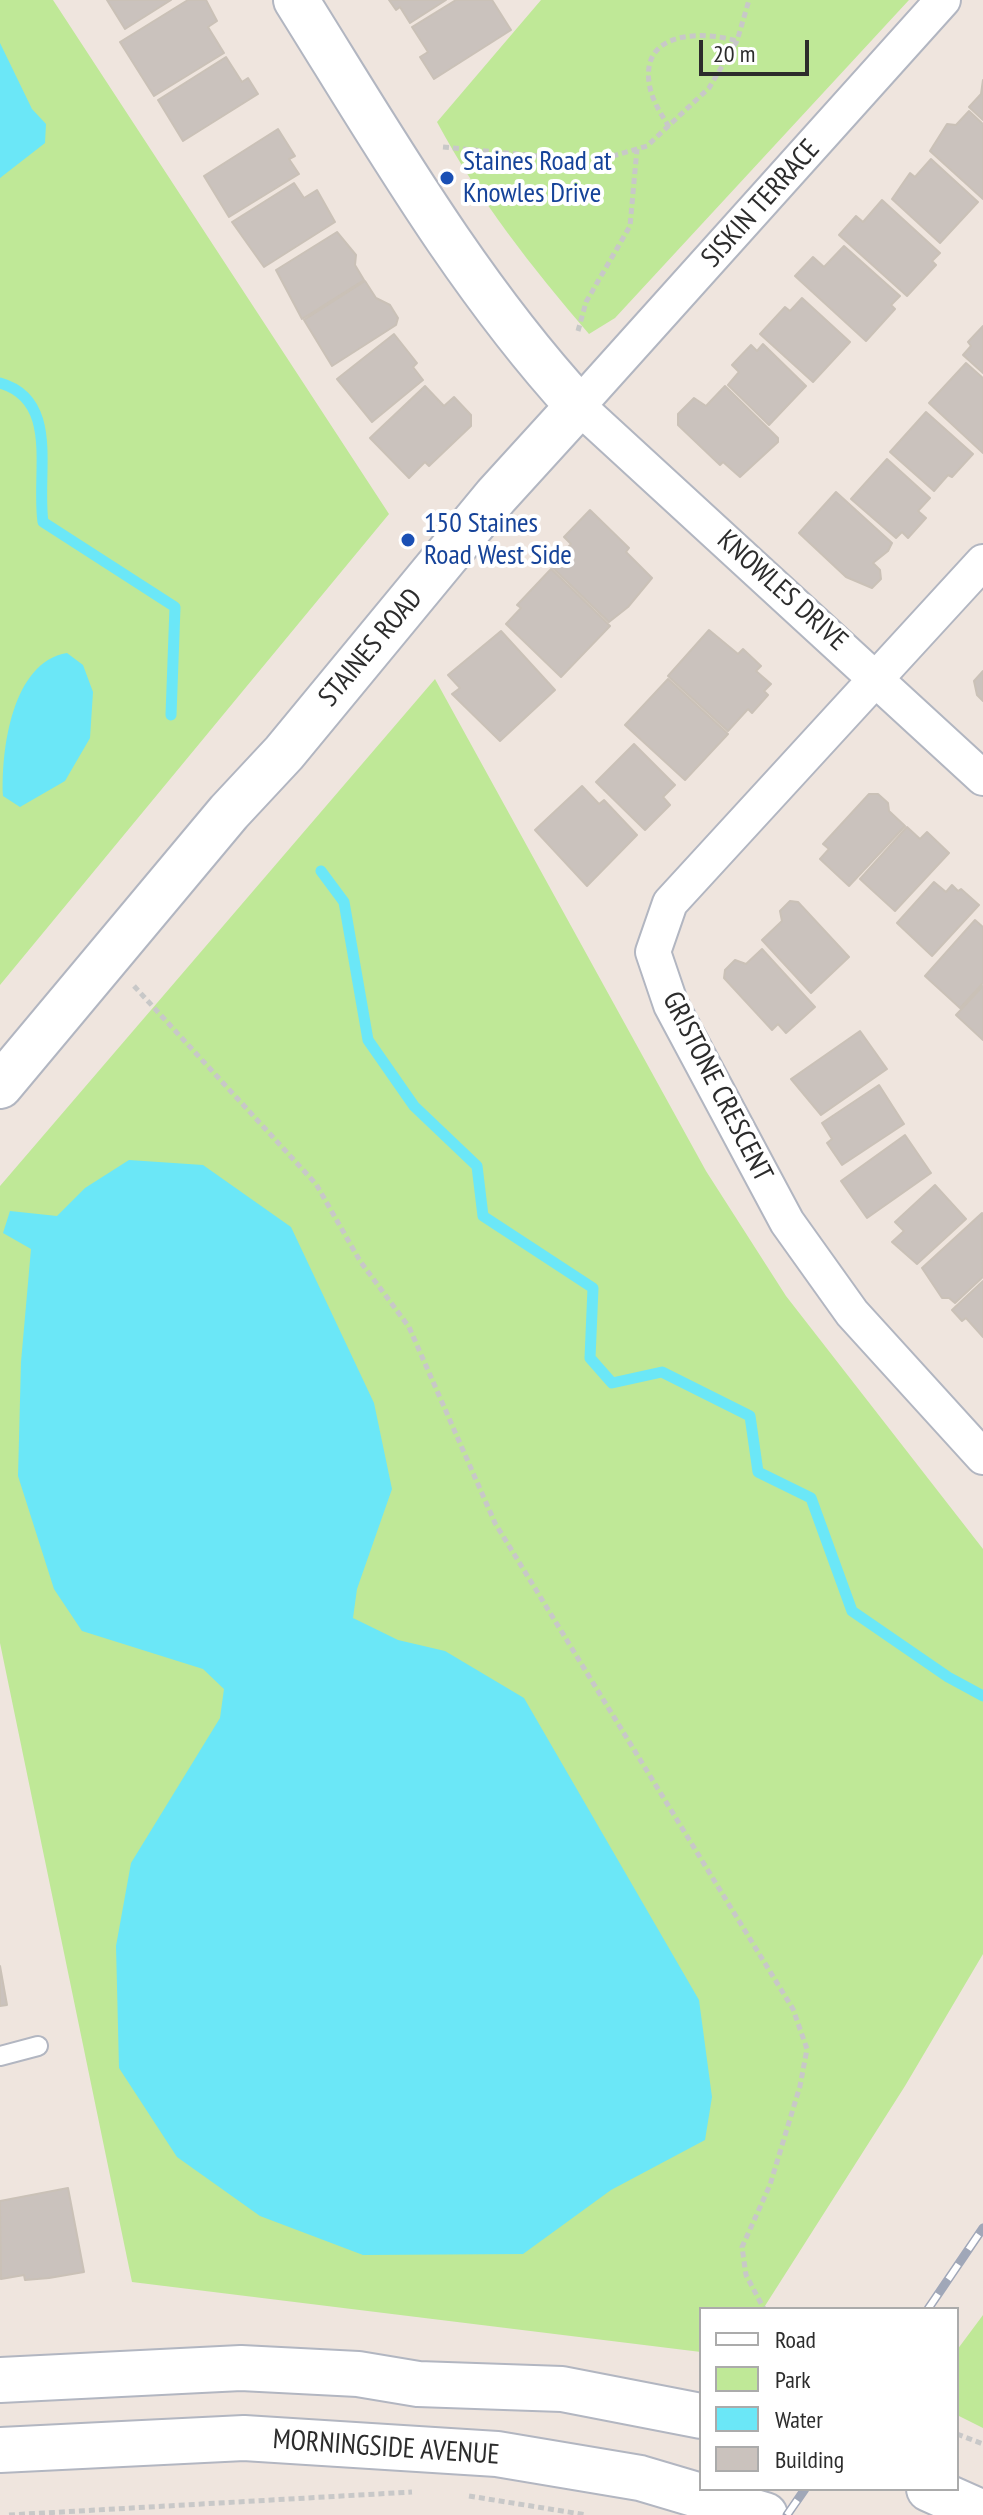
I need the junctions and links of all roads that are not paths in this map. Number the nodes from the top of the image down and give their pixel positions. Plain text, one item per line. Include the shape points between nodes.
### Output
1 (296, 0) edge
2 (943, 0) edge
3 (578, 406) junction
4 (983, 562) edge
5 (875, 677) junction
6 (983, 778) edge
7 (0, 1086) edge
8 (983, 1457) edge
9 (38, 2046) dead end
10 (0, 2056) edge
11 (0, 2380) edge
12 (699, 2416) edge
13 (0, 2450) edge
14 (934, 2491) edge
15 (983, 2513) edge
16 (765, 2515) edge

1 - 3 main road via 415,190 528,352
2 - 3 street, SISKIN TERRACE
3 - 5 street, KNOWLES DRIVE
3 - 7 main road, STAINES ROAD via 496,496
4 - 5 street, GRISTONE CRESCENT
5 - 6 street, KNOWLES DRIVE
5 - 8 street, GRISTONE CRESCENT via 670,903 653,952 671,1005 787,1222 852,1313
9 - 10 lane
11 - 12 main road via 241,2368 358,2374 418,2384 562,2389
13 - 16 main road, MORNINGSIDE AVENUE via 244,2438 497,2454 640,2478
14 - 15 main road

